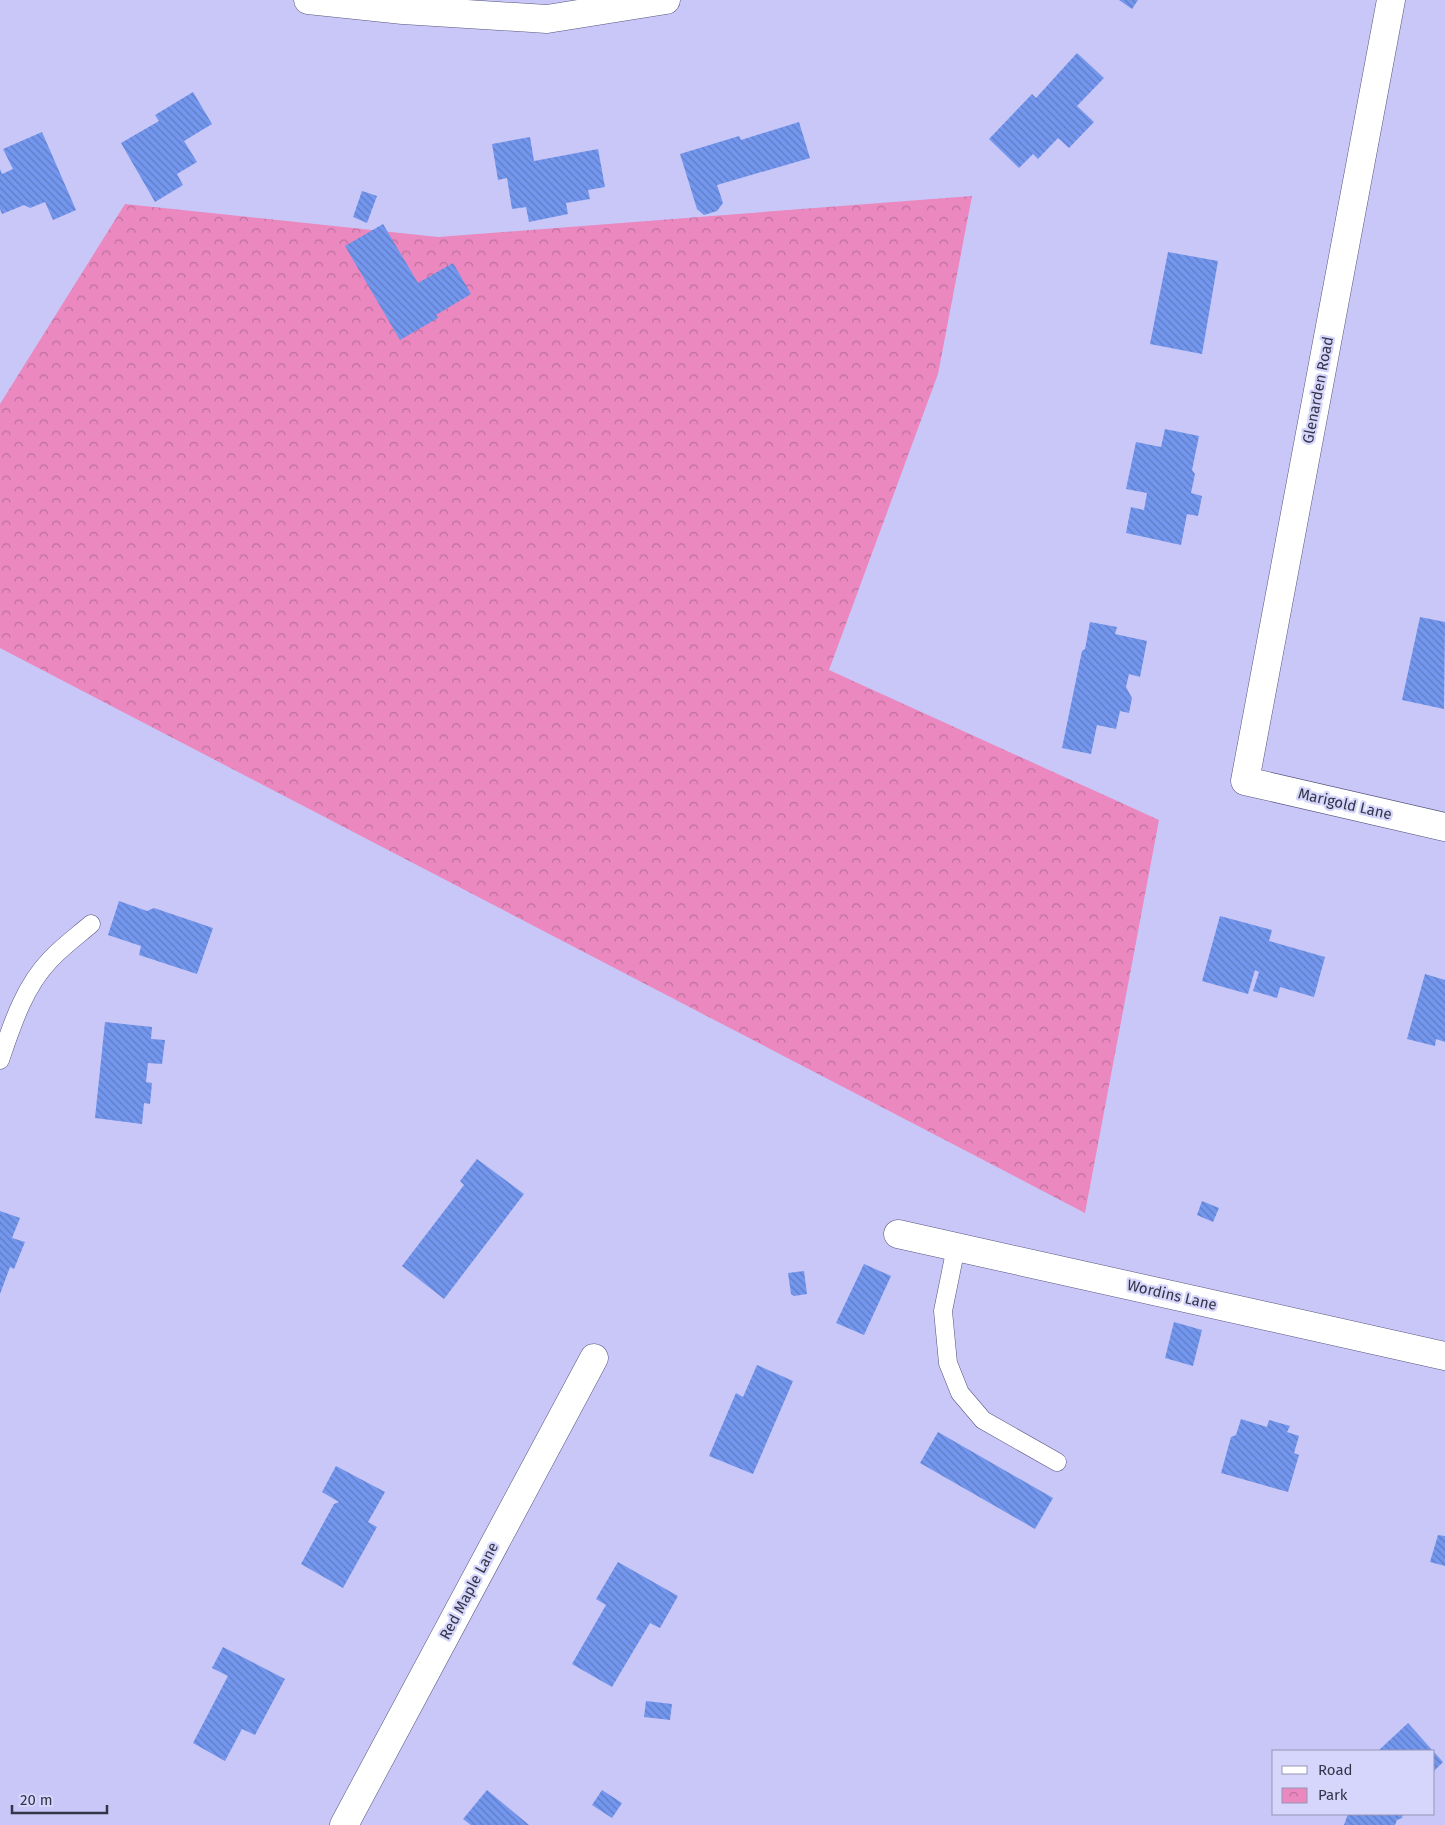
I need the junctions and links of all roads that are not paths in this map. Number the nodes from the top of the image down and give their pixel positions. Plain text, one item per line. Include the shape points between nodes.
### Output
1 (308, 0) edge
2 (666, 0) edge
3 (1391, 0) edge
4 (1245, 781) joint
5 (1445, 827) edge
6 (91, 924) dead end
7 (0, 1060) edge
8 (898, 1234) dead end
9 (956, 1247) junction
10 (1445, 1356) edge
11 (594, 1358) dead end
12 (1057, 1462) dead end
13 (344, 1825) edge

1 - 2 street via 402,10 547,19
3 - 4 street, Glenarden Road
4 - 5 street, Marigold Lane
6 - 7 lane via 49,960 26,992
8 - 9 street, Wordins Lane
9 - 10 street, Wordins Lane
9 - 12 lane via 943,1311 948,1363 960,1393 983,1420
11 - 13 street, Red Maple Lane

